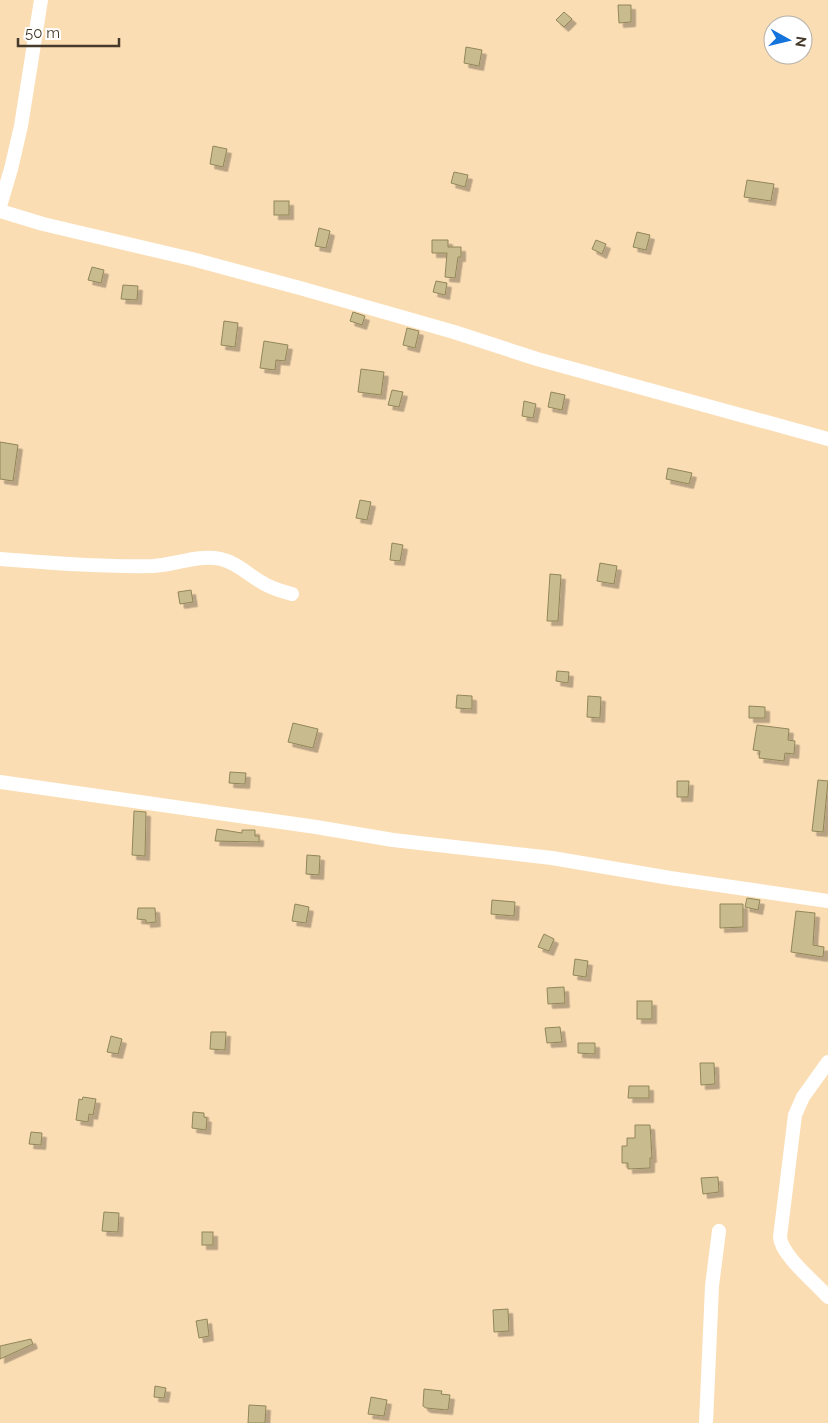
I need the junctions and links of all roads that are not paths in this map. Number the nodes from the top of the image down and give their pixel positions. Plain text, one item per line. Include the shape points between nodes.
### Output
1 (41, 0) edge
2 (0, 206) edge
3 (0, 211) edge
4 (828, 439) edge
5 (0, 559) edge
6 (292, 594) dead end
7 (0, 782) edge
8 (828, 901) edge
9 (828, 1062) edge
10 (719, 1231) dead end
11 (828, 1297) edge
12 (706, 1423) edge

1 - 2 street via 20,126
3 - 4 street via 300,288 545,361
5 - 6 street via 159,566 193,558 215,558 237,565 265,584
7 - 8 street via 316,826 393,840 552,858
9 - 11 street via 803,1097 795,1115 780,1242 787,1255
10 - 12 street via 712,1286

